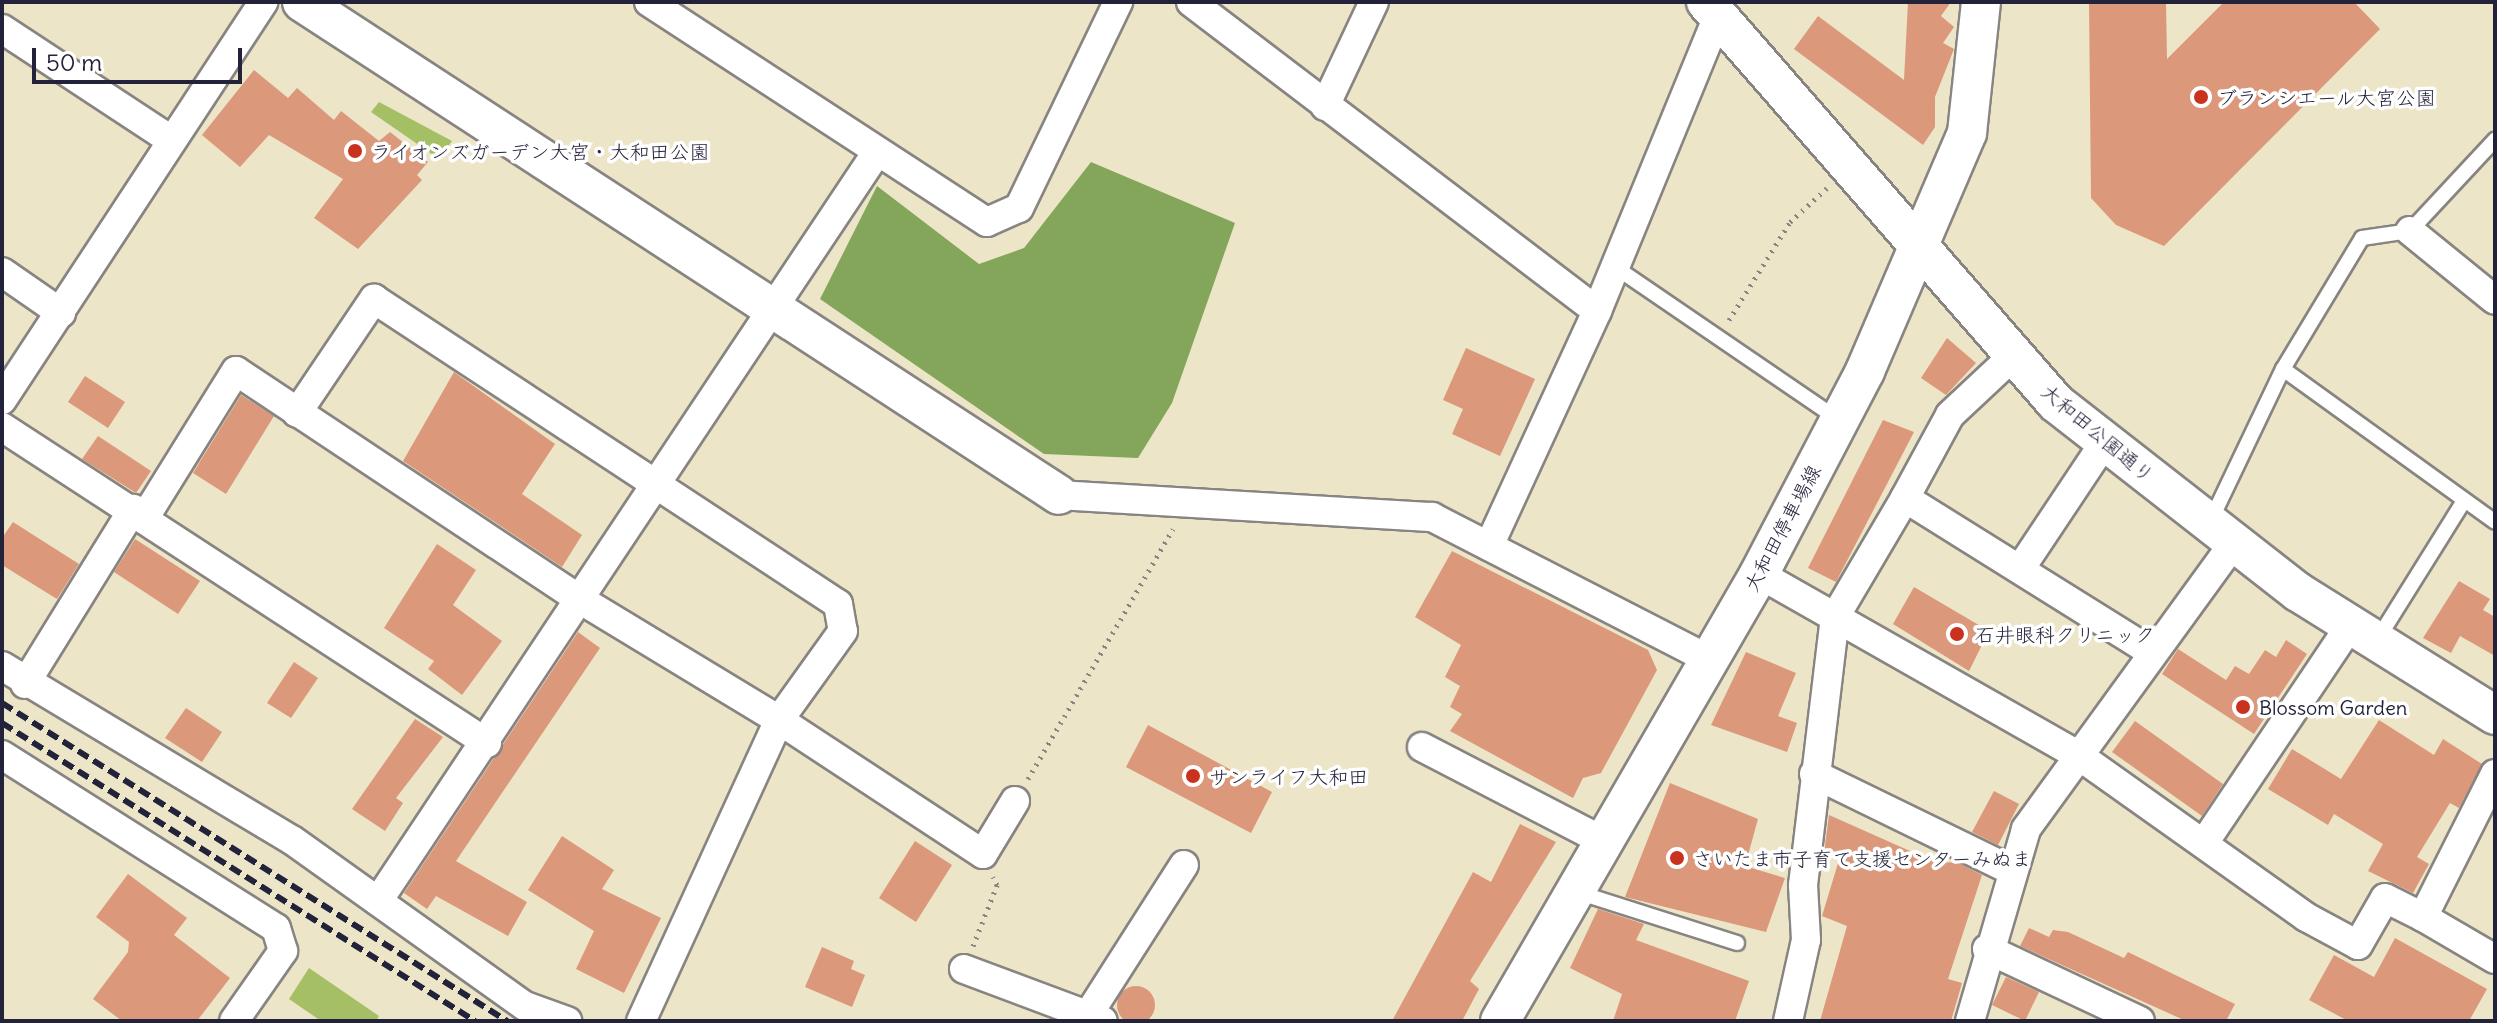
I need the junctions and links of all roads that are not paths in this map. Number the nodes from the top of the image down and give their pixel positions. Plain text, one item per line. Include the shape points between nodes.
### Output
1 (263, 2) edge
2 (302, 2) edge
3 (649, 2) edge
4 (1118, 2) edge
5 (1191, 2) edge
6 (1374, 2) edge
7 (1981, 2) edge
8 (1712, 9) edge
9 (2, 29) edge
10 (1325, 106) junction
11 (168, 138) junction
12 (2495, 140) edge
13 (877, 152) junction
14 (2410, 231) junction
15 (1923, 246) junction
16 (1615, 267) junction
17 (2, 272) edge
18 (2495, 300) edge
19 (769, 310) junction
20 (1597, 311) junction
21 (61, 313) junction
22 (2013, 356) junction
23 (2283, 369) junction
24 (2, 400) edge
25 (297, 413) junction
26 (1839, 420) junction
27 (2, 427) edge
28 (2104, 443) junction
29 (654, 483) junction
30 (1059, 495) joint
31 (1905, 498) junction
32 (2464, 501) junction
33 (139, 513) junction
34 (2495, 522) edge
35 (2222, 533) junction
36 (1489, 546) junction
37 (2020, 569) junction
38 (1759, 574) junction
39 (581, 600) junction
40 (1835, 617) junction
41 (2362, 635) junction
42 (2153, 653) junction
43 (1708, 659) junction
44 (2, 666) edge
45 (25, 684) junction
46 (2495, 715) edge
47 (779, 720) junction
48 (487, 743) junction
49 (1422, 747) dead end
50 (2078, 755) junction
51 (4, 762) edge
52 (1814, 774) junction
53 (2495, 774) edge
54 (1015, 801) road end
55 (2206, 840) junction
56 (1603, 841) junction
57 (1184, 865) dead end
58 (2009, 869) junction
59 (1574, 892) junction
60 (378, 901) junction
61 (2423, 917) junction
62 (1737, 943) dead end
63 (1987, 949) junction
64 (2495, 959) edge
65 (964, 969) road end
66 (1095, 1018) edge
67 (234, 1021) edge
68 (567, 1021) edge
69 (641, 1021) edge
70 (1500, 1021) edge
71 (1788, 1021) edge
72 (1970, 1021) edge
73 (2140, 1021) edge

1 - 11 street
2 - 19 street
3 - 13 street
4 - 13 street via 1019,208 987,222
5 - 10 street
6 - 10 street
7 - 15 street, 大和田停車場線 via 1967,133
8 - 15 street, 大和田公園通り
8 - 16 street
9 - 11 street
10 - 20 street
11 - 21 street
12 - 14 lane
13 - 19 street
14 - 18 street
14 - 23 lane via 2362,238
15 - 22 street, 大和田公園通り
15 - 26 street, 大和田停車場線
16 - 20 street
16 - 26 lane
17 - 21 street
19 - 29 street
19 - 30 street
20 - 36 street
21 - 24 street
22 - 28 street, 大和田公園通り
22 - 31 street via 1950,415
23 - 32 lane
23 - 35 lane
25 - 29 street via 374,299
25 - 33 street via 236,371
25 - 39 street
26 - 38 street, 大和田停車場線
27 - 33 street
28 - 35 street, 大和田公園通り
28 - 37 street
29 - 39 street
29 - 47 street via 838,604 843,631
30 - 36 street via 1432,517
31 - 37 street
31 - 40 street
32 - 34 lane
32 - 41 lane
33 - 45 street
33 - 48 street
35 - 41 street, 大和田公園通り
35 - 42 street
36 - 43 street
37 - 42 street
38 - 40 street
38 - 43 street, 大和田停車場線
39 - 47 street
39 - 48 street
40 - 50 street
40 - 52 street
41 - 46 street, 大和田公園通り
41 - 55 street
42 - 50 street
43 - 56 street, 大和田停車場線
44 - 45 street
45 - 60 street via 292,840
47 - 54 street via 983,854
47 - 69 street
48 - 60 street
49 - 56 street
50 - 55 street
50 - 58 street via 2026,829
51 - 67 street via 276,928 283,951
52 - 58 street
52 - 71 street via 1803,885 1806,940
53 - 61 street
55 - 61 street via 2306,917 2358,945 2385,898
56 - 59 street, 大和田停車場線
57 - 66 street
58 - 63 street
59 - 62 lane
59 - 70 street, 大和田停車場線
60 - 68 street via 525,1006
61 - 64 street
63 - 72 street
63 - 73 street
65 - 66 street

